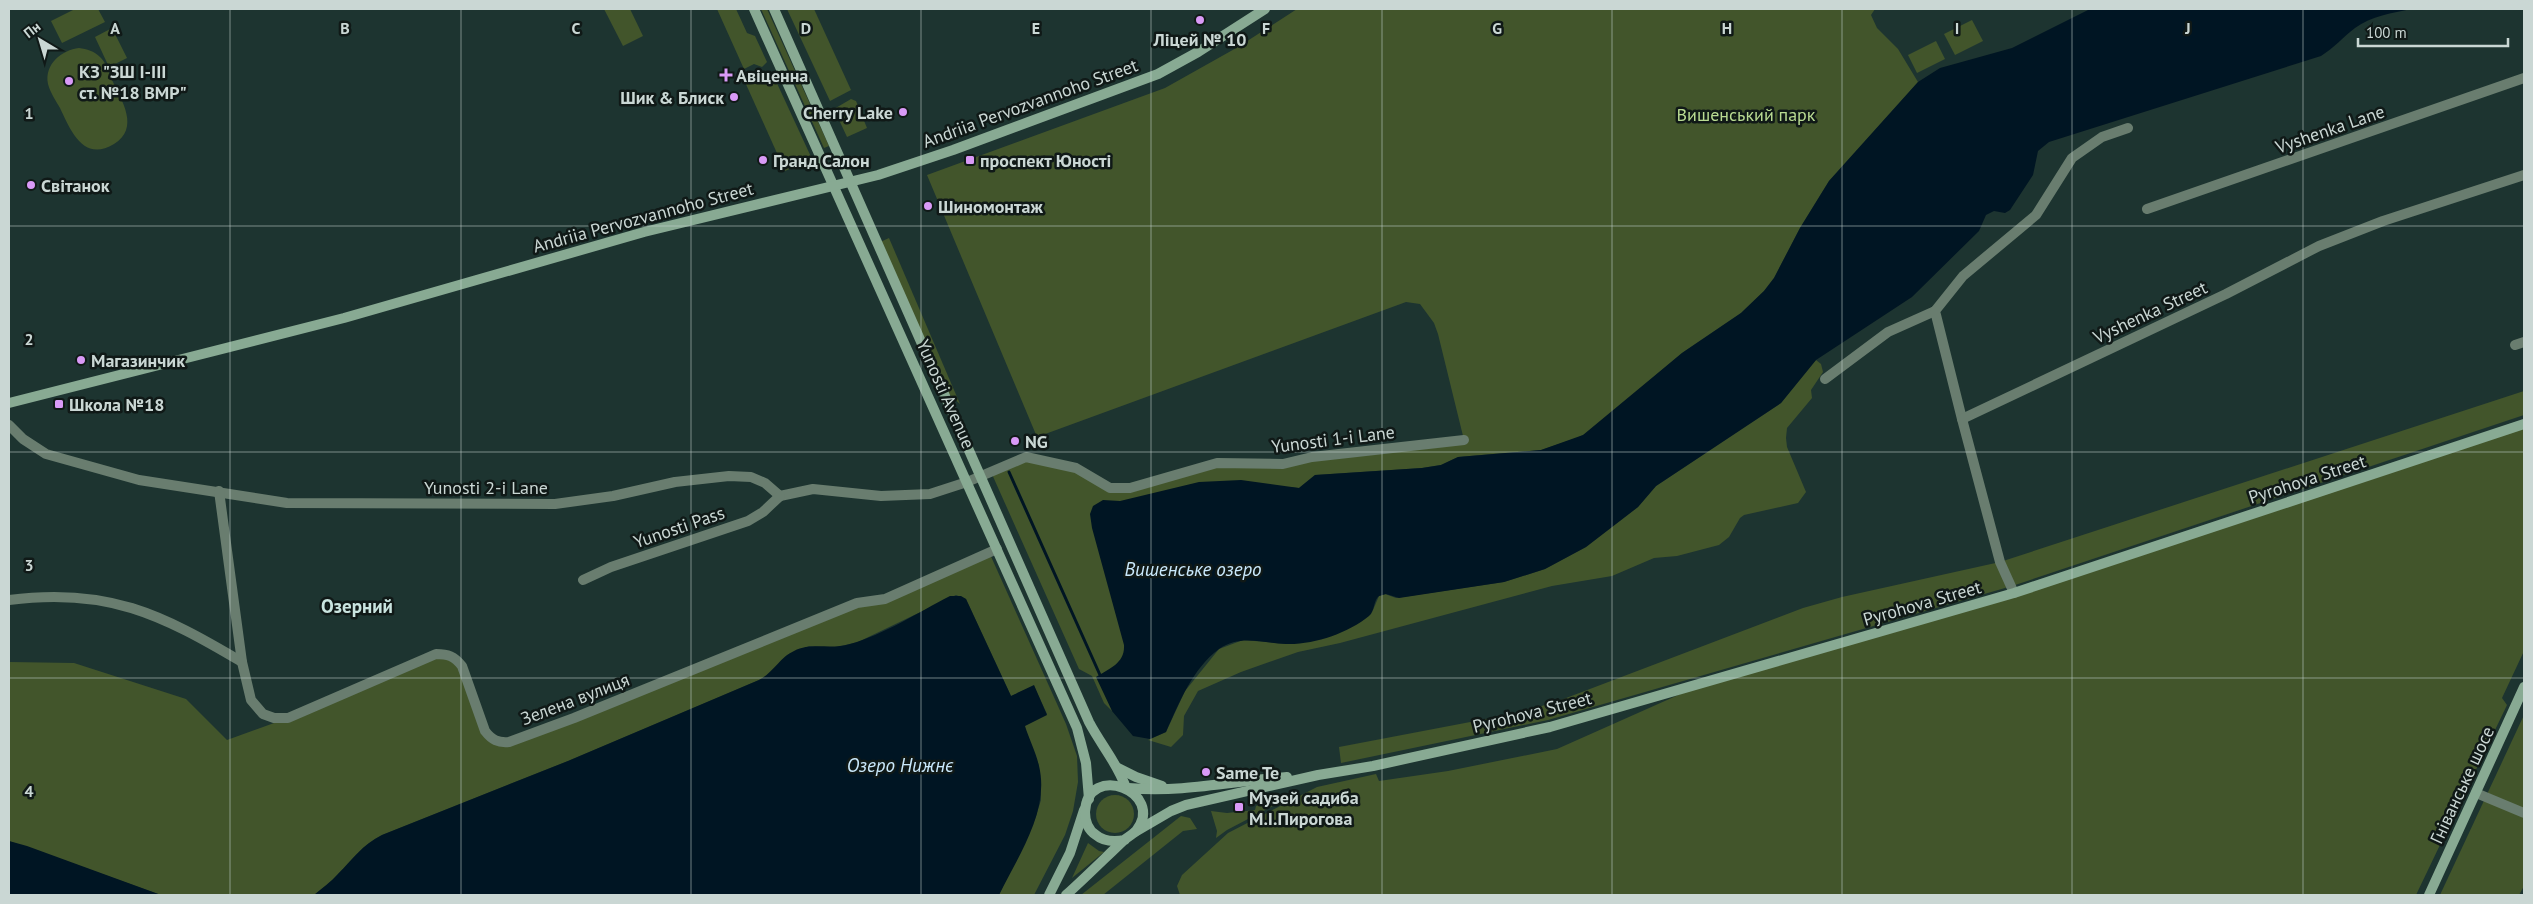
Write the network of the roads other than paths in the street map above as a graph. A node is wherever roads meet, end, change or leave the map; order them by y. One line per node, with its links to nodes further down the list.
1 (754, 9): 8 (main road, Yunosti Avenue)
2 (774, 9): 7 (main road, Yunosti Avenue)
3 (1265, 9): 7 (main road, Andriia Pervozvannoho Street)
4 (2524, 78): 9 (street, Vyshenka Lane)
5 (2128, 128): 10 (street)
6 (2524, 175): 13 (street, Vyshenka Street)
7 (851, 182): 8 (main road, Andriia Pervozvannoho Street); 17 (main road, Yunosti Avenue)
8 (834, 186): 12 (main road, Andriia Pervozvannoho Street); 18 (main road, Yunosti Avenue)
9 (2147, 209)
10 (1934, 311): 11 (street); 13 (street)
11 (1825, 379)
12 (9, 403)
13 (1962, 419): 23 (street)
14 (2524, 424): 23 (main road, Pyrohova Street)
15 (9, 425): 19 (street, Yunosti 2-i Lane)
16 (1464, 440): 17 (street, Yunosti 1-i Lane)
17 (980, 477): 18 (street, Yunosti 1-i Lane); 27 (main road, Yunosti Avenue)
18 (968, 482): 20 (street); 21 (main road, Yunosti Avenue)
19 (219, 491): 20 (street, Yunosti 2-i Lane); 25 (street, Зелена вулиця)
20 (780, 496): 22 (street, Yunosti Pass)
21 (997, 549): 25 (street, Зелена вулиця); 32 (main road, Yunosti Avenue)
22 (583, 580)
23 (2014, 593): 28 (main road, Pyrohova Street)
24 (9, 600): 25 (street)
25 (242, 662)
26 (2524, 688): 31 (main road, Гніванське шосе)
27 (1118, 768): 29 (main road, Yunosti Avenue); 30 (main road)
28 (1318, 775): 30 (main road, Pyrohova Street); 34 (main road, Pyrohova Street)
29 (1127, 788): 30 (main road, Pyrohova Street); 32 (main road); 34 (main road)
30 (1172, 790)
31 (2476, 793): 33 (street); 38 (main road, Гніванське шосе)
32 (1087, 803): 35 (main road); 36 (main road)
33 (2524, 813)
34 (1135, 832): 35 (main road)
35 (1125, 840): 37 (main road)
36 (1049, 895)
37 (1066, 895)
38 (2429, 895)

